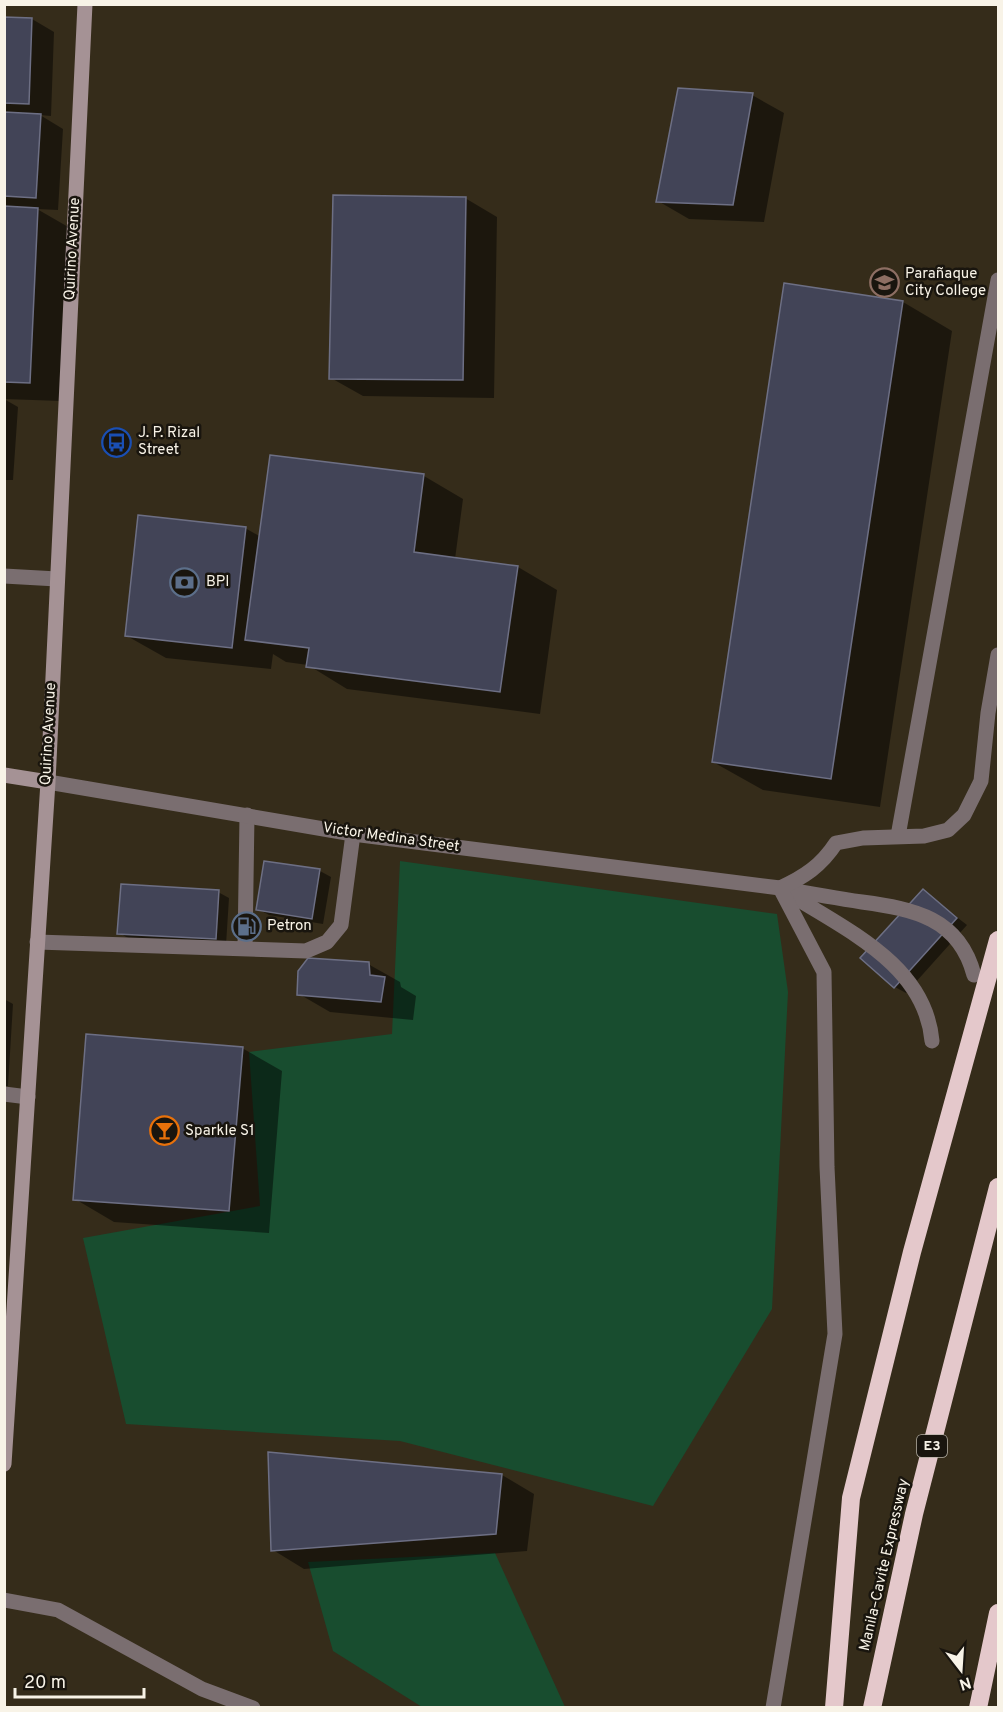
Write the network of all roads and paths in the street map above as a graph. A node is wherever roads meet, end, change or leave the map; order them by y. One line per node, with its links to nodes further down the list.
1 (85, 4): 4 (main road, Quirino Avenue)
2 (999, 280): 10 (street)
3 (4, 576): 4 (street)
4 (57, 579): 7 (main road, Quirino Avenue)
5 (999, 655): 10 (street)
6 (4, 775): 7 (main road, Victor Medina Street)
7 (48, 782): 8 (street, Victor Medina Street); 13 (main road, Quirino Avenue)
8 (247, 815): 9 (street, Victor Medina Street); 14 (street)
9 (353, 834): 11 (street, Victor Medina Street); 14 (street)
10 (898, 836): 11 (street)
11 (780, 888): 15 (street, Victor Medina Street); 16 (street); 25 (street)
12 (999, 940): 26 (highway)
13 (37, 942): 14 (street); 18 (main road, Quirino Avenue)
14 (244, 948)
15 (974, 975)
16 (932, 1041)
17 (4, 1094): 18 (street)
18 (28, 1097): 20 (main road, Quirino Avenue)
19 (999, 1187): 27 (highway, Manila–Cavite Expressway / E3)
20 (5, 1447): 21 (main road, Quirino Avenue)
21 (4, 1464)
22 (4, 1600): 24 (street)
23 (999, 1613): 28 (highway)
24 (253, 1707)
25 (773, 1707)
26 (834, 1707)
27 (872, 1707)
28 (978, 1707)

